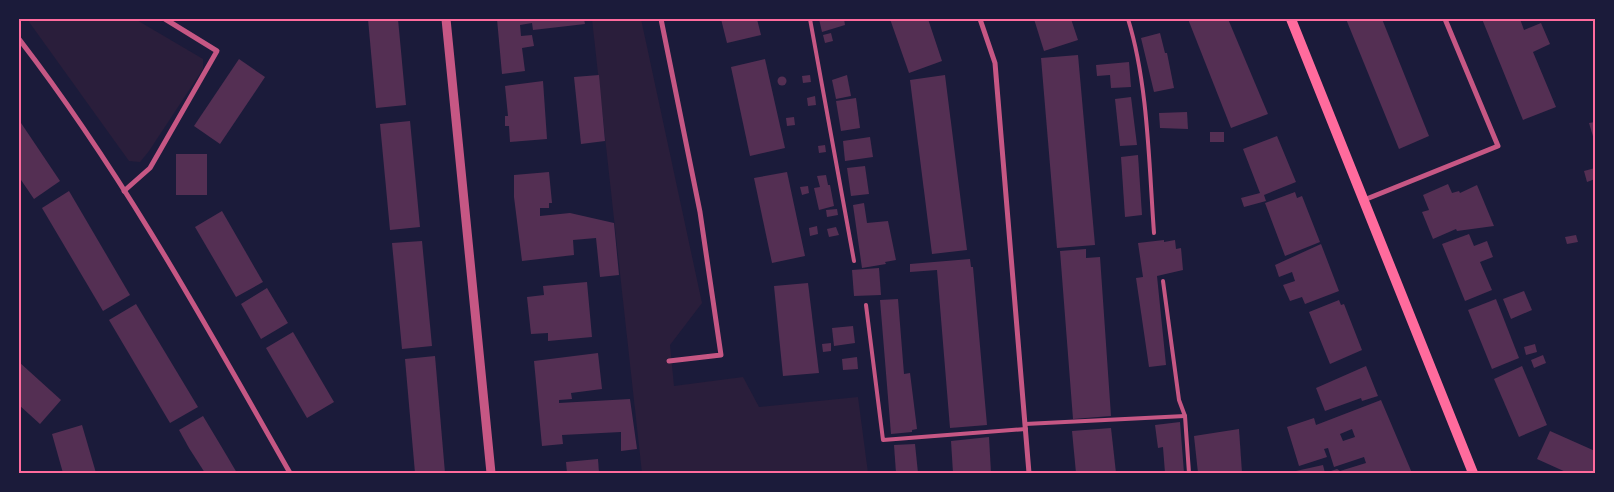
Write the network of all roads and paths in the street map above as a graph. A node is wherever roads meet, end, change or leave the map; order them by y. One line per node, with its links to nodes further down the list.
1 (165, 19): 10 (street)
2 (446, 19): 20 (street)
3 (661, 19): 16 (street)
4 (810, 19): 13 (lane)
5 (980, 19): 18 (street)
6 (1128, 19): 12 (lane)
7 (1291, 19): 11 (main road)
8 (1445, 19): 11 (street)
9 (19, 39): 10 (street)
10 (124, 191): 19 (street)
11 (1364, 200): 23 (main road)
12 (1154, 233)
13 (854, 261)
14 (1163, 281): 17 (lane)
15 (866, 305): 18 (lane)
16 (669, 361)
17 (1186, 416): 18 (lane); 22 (lane)
18 (1025, 427): 21 (street)
19 (290, 473)
20 (491, 473)
21 (1029, 473)
22 (1189, 473)
23 (1473, 473)

